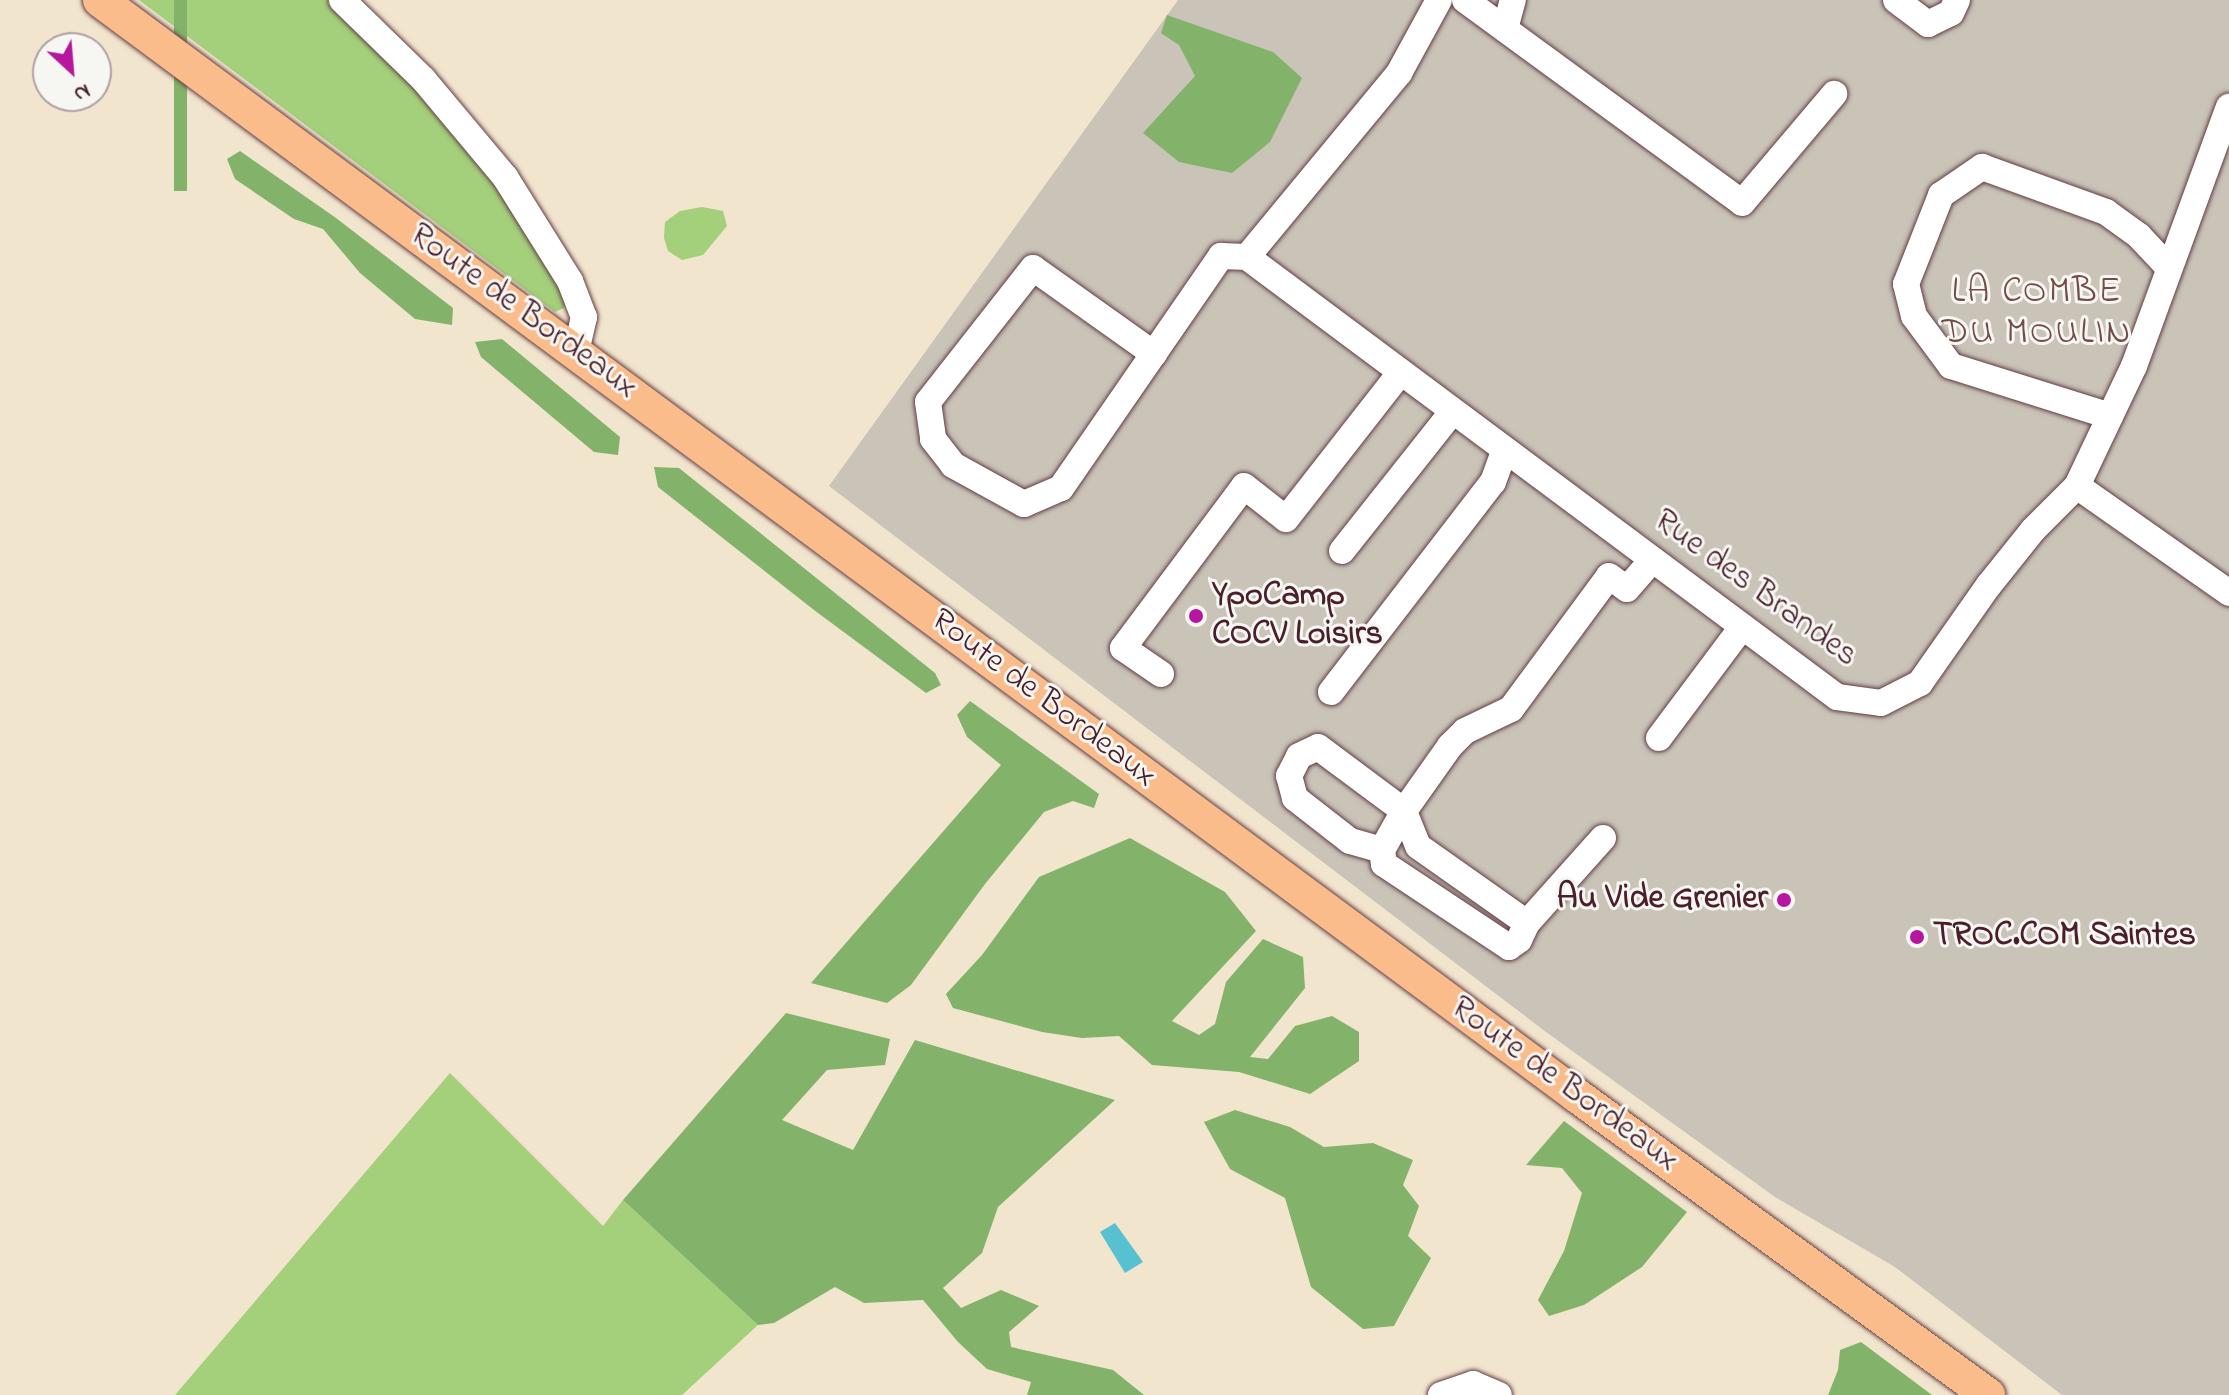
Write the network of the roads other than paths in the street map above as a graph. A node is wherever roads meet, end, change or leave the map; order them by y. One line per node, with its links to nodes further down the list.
1 (100, 0): 13 (main road, Route de Bordeaux)
2 (342, 0): 13 (street)
3 (1439, 0): 11 (street)
4 (1465, 0): 8 (street)
5 (1513, 0): 8 (street)
6 (1896, 0): 7 (street)
7 (1957, 0)
8 (1505, 29): 9 (street)
9 (1834, 94)
10 (2229, 107): 12 (street)
11 (1247, 257): 14 (street); 15 (street, Rue des Brandes)
12 (2169, 268): 17 (street); 17 (street)
13 (576, 351): 33 (main road, Route de Bordeaux)
14 (1154, 354): 14 (street)
15 (1400, 373): 16 (street, Rue des Brandes); 24 (street)
16 (1452, 412): 18 (street, Rue des Brandes); 20 (street)
17 (2110, 416): 19 (street, Rue des Brandes)
18 (1504, 451): 21 (street, Rue des Brandes); 25 (street)
19 (2077, 486): 22 (street); 23 (street, Rue des Brandes)
20 (1342, 551)
21 (1652, 560): 23 (street, Rue des Brandes); 27 (street)
22 (2229, 593)
23 (1742, 627): 26 (street)
24 (1161, 674)
25 (1331, 692)
26 (1659, 738)
27 (1404, 811): 29 (street); 29 (street); 30 (street)
28 (1603, 838): 30 (street)
29 (1382, 850): 30 (street)
30 (1527, 923)
31 (1441, 1395): 32 (street)
32 (1499, 1395)
33 (1988, 1395)

